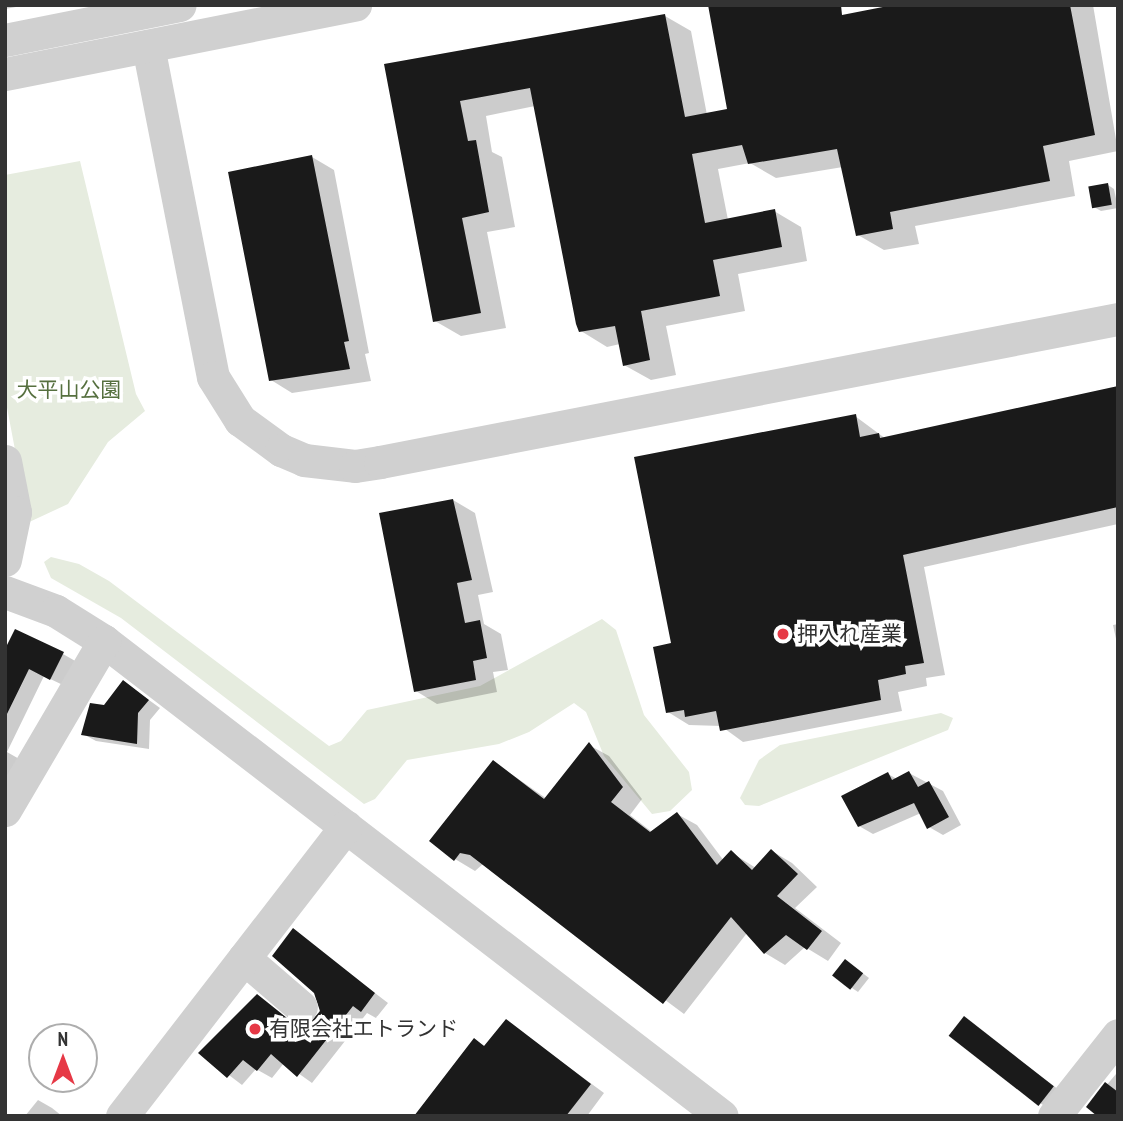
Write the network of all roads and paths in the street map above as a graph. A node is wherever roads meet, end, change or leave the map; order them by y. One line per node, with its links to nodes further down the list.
1 (180, 5): 3 (street)
2 (355, 5): 4 (street)
3 (5, 40)
4 (148, 46): 5 (street); 6 (street)
5 (5, 74)
6 (1118, 319)
7 (5, 460): 8 (street)
8 (5, 560)
9 (5, 592): 10 (street)
10 (104, 641): 11 (street); 12 (street)
11 (5, 810)
12 (346, 826): 13 (street); 17 (street)
13 (244, 958): 14 (street); 16 (street)
14 (301, 1007)
15 (1118, 1035): 18 (street)
16 (122, 1116)
17 (722, 1116)
18 (1055, 1116)

